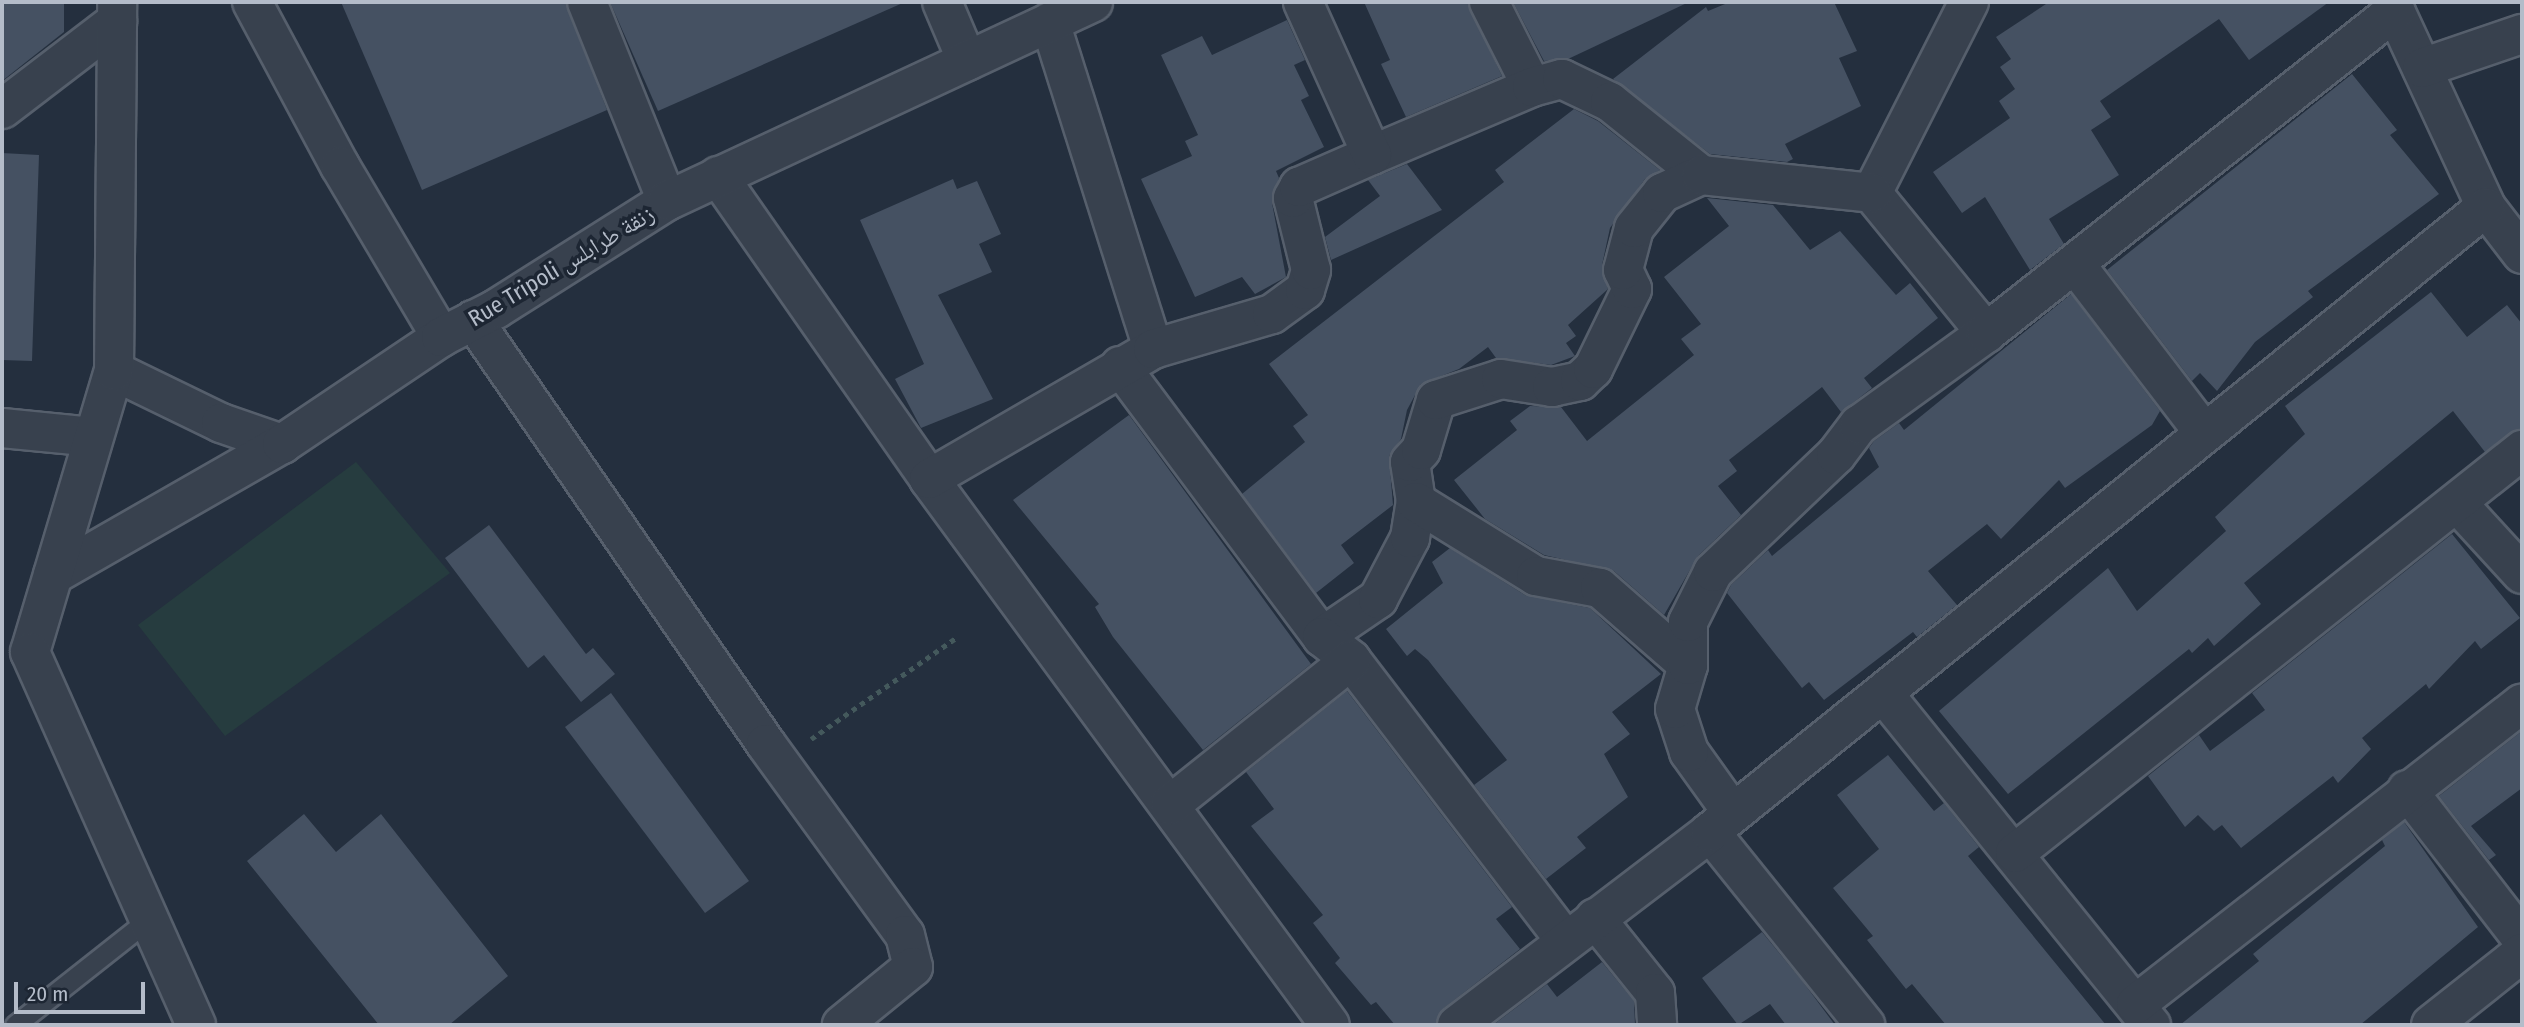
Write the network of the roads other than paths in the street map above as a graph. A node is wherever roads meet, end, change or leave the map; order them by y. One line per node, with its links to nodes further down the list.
1 (252, 2): 24 (street)
2 (587, 2): 20 (street)
3 (942, 2): 12 (street)
4 (1093, 2): 10 (street, Rue Tripoli زنقة طرابلس)
5 (1303, 2): 16 (street)
6 (1489, 2): 14 (street)
7 (1969, 2): 19 (street)
8 (2393, 6): 13 (street); 23 (street)
9 (117, 11): 15 (street); 27 (street)
10 (1050, 22): 12 (street, Rue Tripoli زنقة طرابلس); 26 (street)
11 (2522, 34): 13 (street)
12 (967, 61): 18 (street, Rue Tripoli زنقة طرابلس)
13 (2422, 68): 21 (street)
14 (1532, 87): 16 (street); 17 (street)
15 (2, 108)
16 (1372, 155): 26 (street)
17 (1701, 175): 19 (street); 34 (street)
18 (718, 176): 20 (street, Rue Tripoli زنقة طرابلس); 33 (street)
19 (1872, 194): 25 (street)
20 (667, 201): 24 (street, Rue Tripoli زنقة طرابلس)
21 (2486, 207): 22 (street); 29 (street)
22 (2522, 254)
23 (2075, 264): 25 (street); 29 (street)
24 (457, 329): 31 (street, Rue Tripoli زنقة طرابلس); 56 (street)
25 (1986, 333): 40 (street)
26 (1136, 357): 33 (street); 38 (street)
27 (114, 370): 30 (street); 31 (street)
28 (2, 428): 30 (street)
29 (2204, 433): 41 (street)
30 (93, 438): 37 (street)
31 (282, 443): 37 (street, Rue Tripoli زنقة طرابلس)
32 (2522, 450): 35 (street)
33 (929, 479): 44 (street)
34 (1416, 502): 38 (street); 40 (street)
35 (2457, 503): 36 (street); 46 (street)
36 (2522, 573)
37 (53, 575): 39 (street)
38 (1336, 648): 44 (street); 48 (street)
39 (16, 651): 47 (street)
40 (1688, 665): 45 (street)
41 (1883, 692): 45 (street); 46 (street)
42 (2522, 703): 43 (street)
43 (2407, 790): 49 (street); 51 (street)
44 (1170, 805): 57 (street)
45 (1721, 822): 48 (street); 60 (street)
46 (2015, 853): 51 (street)
47 (149, 919): 52 (lane); 55 (street)
48 (1580, 928): 58 (street); 59 (street)
49 (2522, 939)
50 (2522, 953): 53 (street)
51 (2143, 1015)
52 (40, 1016): 54 (lane)
53 (2447, 1021)
54 (15, 1025)
55 (196, 1025)
56 (842, 1025)
57 (1330, 1025)
58 (1457, 1025)
59 (1657, 1025)
60 (1865, 1025)

